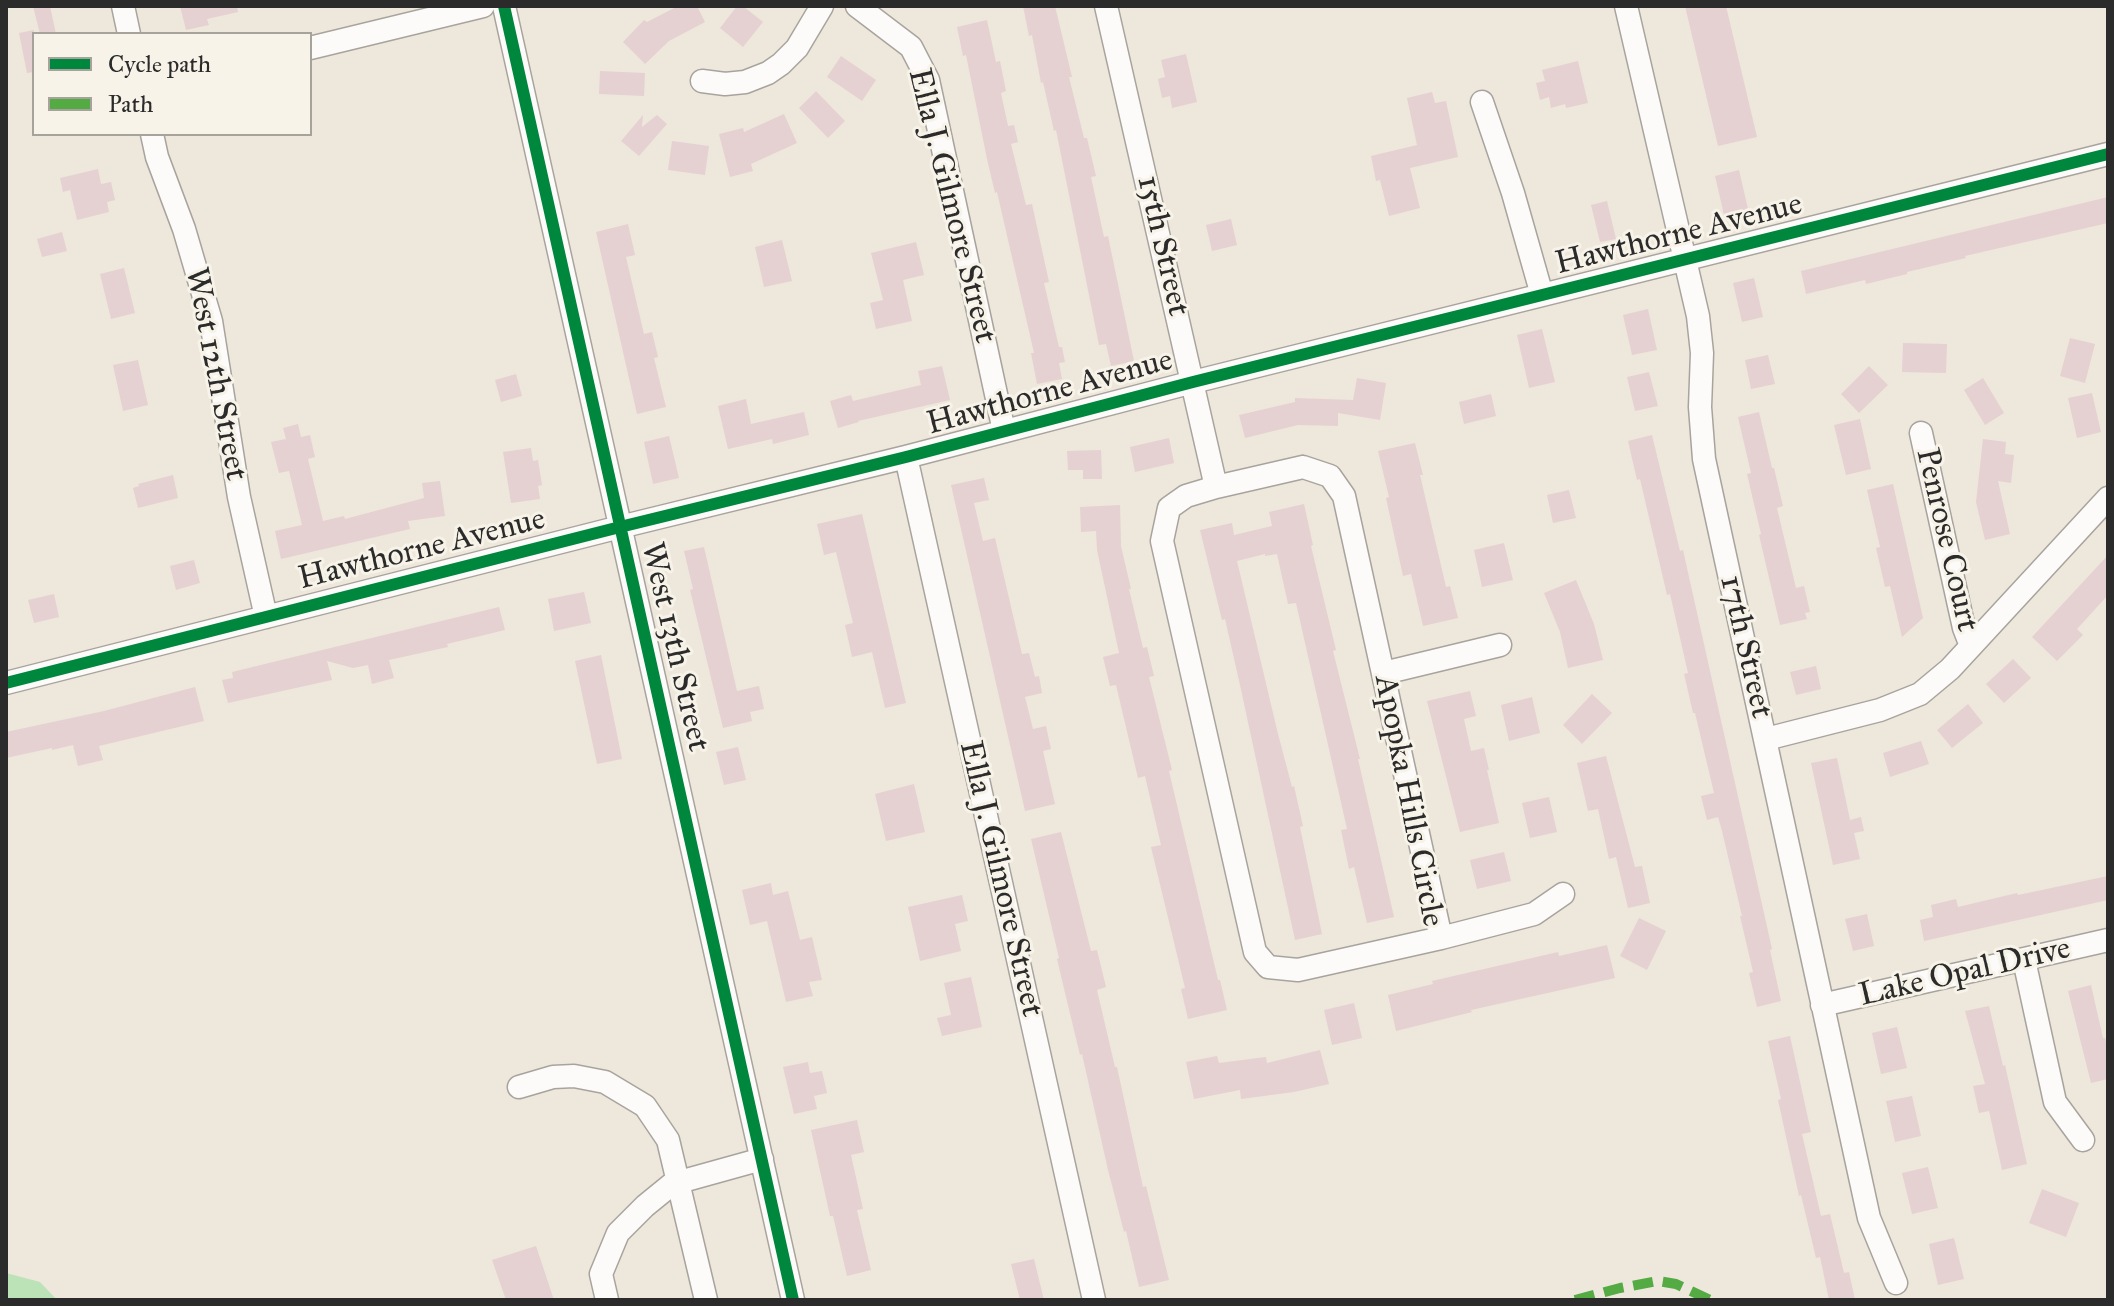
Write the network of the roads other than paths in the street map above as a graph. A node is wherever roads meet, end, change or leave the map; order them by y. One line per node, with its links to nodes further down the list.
1 (123, 6): 8 (street)
2 (483, 6): 9 (street)
3 (504, 6): 22 (street, West 13th Street)
4 (822, 6): 10 (street)
5 (857, 6): 17 (street, Ella J. Gilmore Street)
6 (1106, 6): 16 (street, 15th Street)
7 (1626, 6): 14 (street, 17th Street)
8 (129, 32)
9 (312, 48)
10 (702, 81)
11 (1482, 102): 15 (street)
12 (152, 136): 23 (street, West 12th Street)
13 (2108, 154): 14 (street, Hawthorne Avenue)
14 (1686, 260): 15 (street, Hawthorne Avenue); 28 (street, 17th Street)
15 (1542, 295): 16 (street, Hawthorne Avenue)
16 (1193, 382): 17 (street, Hawthorne Avenue); 20 (street, 15th Street)
17 (1004, 431): 19 (street, Hawthorne Avenue)
18 (1921, 433): 25 (street, Penrose Court)
19 (906, 457): 22 (street, Hawthorne Avenue); 42 (street, Ella J. Gilmore Street)
20 (1216, 487): 26 (street, Apopka Hills Circle); 30 (street, Apopka Hills Circle)
21 (2108, 498): 25 (street)
22 (620, 527): 23 (street, Hawthorne Avenue); 36 (street, West 13th Street)
23 (266, 617): 27 (street, Hawthorne Avenue)
24 (1500, 645): 26 (street)
25 (1971, 646): 28 (street)
26 (1384, 673): 30 (street, Apopka Hills Circle)
27 (6, 683)
28 (1766, 739): 33 (street, 17th Street)
29 (1563, 894): 30 (street)
30 (1441, 938)
31 (2108, 940): 32 (street, Lake Opal Drive)
32 (2024, 960): 33 (street, Lake Opal Drive); 35 (street)
33 (1822, 1005): 38 (street, 17th Street)
34 (519, 1087): 37 (street)
35 (2083, 1140)
36 (762, 1159): 37 (street); 41 (street, West 13th Street)
37 (679, 1182): 39 (street); 40 (street)
38 (1896, 1283)
39 (607, 1300)
40 (706, 1300)
41 (793, 1300)
42 (1094, 1300)

